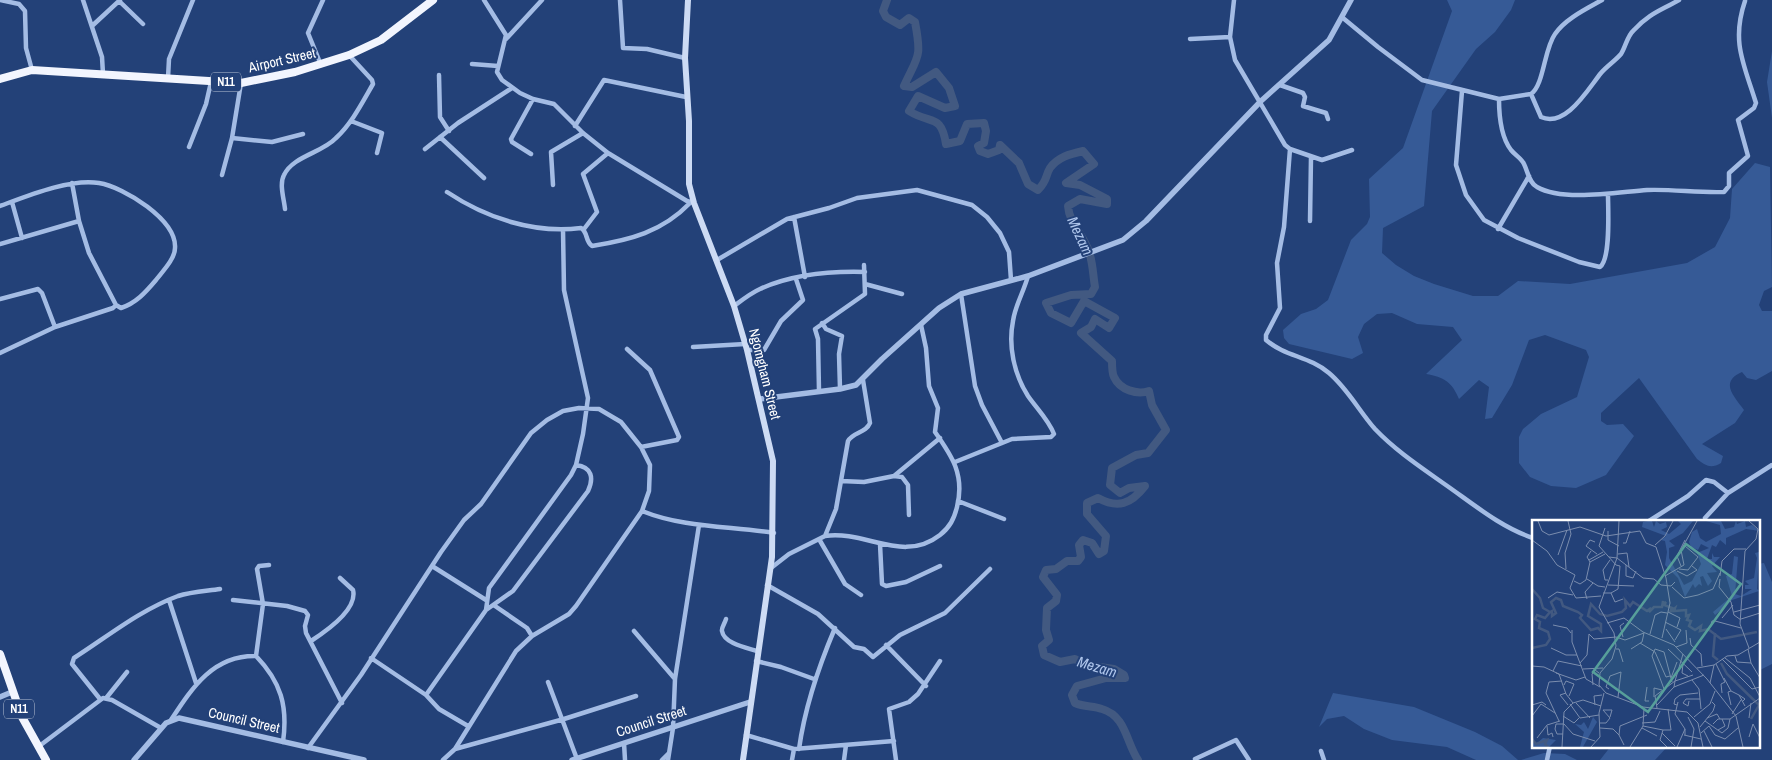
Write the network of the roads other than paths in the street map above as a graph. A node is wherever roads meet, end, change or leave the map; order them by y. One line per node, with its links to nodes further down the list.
1 (0, 0): 27 (street)
2 (83, 0): 18 (street)
3 (120, 0): 17 (street); 18 (street)
4 (193, 0): 30 (street)
5 (433, 0): 22 (highway, Airport Street / N11)
6 (484, 0): 20 (street)
7 (542, 0): 20 (street)
8 (620, 0): 23 (street)
9 (688, 0): 23 (main road, Ngomgham Street)
10 (1234, 0): 19 (street)
11 (1351, 0): 16 (street)
12 (1602, 0): 37 (street)
13 (1678, 0): 37 (street)
14 (1744, 0): 64 (street)
15 (322, 1): 25 (street)
16 (1343, 18): 34 (street); 36 (street)
17 (143, 24)
18 (92, 26): 28 (street)
19 (1230, 37): 21 (street); 41 (street)
20 (506, 39): 26 (street)
21 (1190, 39)
22 (349, 55): 25 (highway, Airport Street / N11); 43 (street)
23 (685, 58): 38 (main road, Ngomgham Street)
24 (472, 64): 26 (street)
25 (321, 65): 33 (highway, Airport Street / N11)
26 (498, 66): 35 (street)
27 (32, 70): 28 (highway, Airport Street / N11); 31 (highway, Airport Street / N11)
28 (103, 74): 30 (highway, Airport Street / N11)
29 (439, 75): 45 (street)
30 (168, 78): 32 (highway, Airport Street / N11)
31 (0, 80)
32 (211, 82): 33 (highway, Airport Street / N11); 50 (street)
33 (241, 83): 48 (street)
34 (1280, 84): 41 (street); 42 (street)
35 (512, 88): 39 (street); 45 (street)
36 (1462, 91): 40 (street); 73 (street)
37 (1531, 94): 40 (street)
38 (686, 97): 44 (street); 66 (main road, Ngomgham Street)
39 (533, 99): 44 (street); 56 (street)
40 (1498, 99): 59 (street)
41 (1260, 102): 52 (street); 80 (street)
42 (1328, 118)
43 (351, 121): 54 (street); 68 (street)
44 (575, 126): 46 (street)
45 (449, 130): 49 (street)
46 (583, 133): 55 (street); 62 (street)
47 (302, 134): 48 (street)
48 (232, 138): 58 (street)
49 (440, 138): 51 (street); 60 (street)
50 (189, 147)
51 (425, 149)
52 (1290, 149): 57 (street); 120 (street)
53 (1352, 150): 57 (street)
54 (377, 153)
55 (608, 153): 66 (street); 72 (street)
56 (531, 154)
57 (1311, 157): 71 (street)
58 (222, 175)
59 (1529, 176): 64 (street); 73 (street)
60 (484, 178)
61 (72, 183): 65 (street); 70 (street); 88 (street)
62 (553, 185)
63 (448, 192): 74 (street)
64 (1608, 194): 73 (street)
65 (12, 202): 67 (street); 75 (street)
66 (692, 203): 72 (street); 77 (main road, Ngomgham Street)
67 (0, 206)
68 (285, 209)
69 (794, 217): 77 (street); 81 (street); 83 (street)
70 (79, 221): 75 (street); 88 (street)
71 (1310, 221)
72 (584, 229): 74 (street)
73 (1498, 229)
74 (563, 230): 101 (street)
75 (22, 238): 76 (street)
76 (0, 244)
77 (717, 260): 89 (main road, Ngomgham Street)
78 (864, 264): 79 (street)
79 (865, 272): 81 (street); 84 (street)
80 (1028, 276): 83 (street); 103 (street)
81 (805, 277): 82 (street)
82 (796, 279): 89 (street); 94 (street)
83 (1012, 280): 86 (street)
84 (865, 284): 85 (street); 90 (street)
85 (902, 294)
86 (961, 294): 91 (street); 103 (street)
87 (0, 299): 92 (street)
88 (116, 305): 92 (street)
89 (734, 306): 94 (main road, Ngomgham Street)
90 (822, 323): 98 (street); 99 (street)
91 (921, 325): 97 (street); 102 (street)
92 (55, 326): 96 (street)
93 (693, 347): 94 (street)
94 (746, 347): 100 (main road, Ngomgham Street)
95 (627, 349): 104 (street)
96 (0, 353)
97 (863, 380): 98 (street); 109 (street)
98 (840, 389): 99 (street)
99 (819, 391): 100 (street)
100 (760, 399): 118 (main road, Ngomgham Street)
101 (587, 409): 104 (street); 106 (street); 126 (street)
102 (940, 438): 105 (street); 108 (street)
103 (1002, 443): 105 (street)
104 (641, 448): 112 (street)
105 (955, 462): 111 (street)
106 (576, 465): 136 (street); 138 (street)
107 (1772, 465): 110 (street)
108 (894, 476): 109 (street); 113 (street)
109 (841, 482): 119 (street)
110 (1728, 493): 114 (street); 116 (street)
111 (958, 502): 115 (street); 122 (street)
112 (642, 511): 117 (street); 143 (street)
113 (909, 515)
114 (1706, 518)
115 (1004, 519)
116 (1651, 520)
117 (699, 525): 118 (street); 154 (street)
118 (774, 534): 123 (main road, Ngomgham Street)
119 (825, 536): 121 (street); 122 (street)
120 (1532, 538)
121 (820, 539): 124 (street); 133 (street)
122 (880, 544): 127 (street)
123 (772, 557): 124 (street); 128 (main road, Ngomgham Street)
124 (781, 560): 128 (street)
125 (269, 564): 137 (street)
126 (432, 566): 136 (street); 149 (street)
127 (940, 566)
128 (771, 568): 131 (main road, Ngomgham Street)
129 (990, 569): 145 (street)
130 (340, 578): 144 (street)
131 (767, 585): 141 (street); 146 (main road, Ngomgham Street)
132 (220, 589): 134 (street)
133 (861, 595)
134 (169, 600): 157 (street); 164 (street)
135 (233, 600): 137 (street)
136 (486, 600): 139 (street)
137 (263, 604): 144 (street); 148 (street)
138 (495, 606): 139 (street); 143 (street)
139 (486, 610): 160 (street)
140 (726, 619): 146 (street)
141 (835, 628): 145 (street); 155 (street)
142 (634, 631): 154 (street)
143 (532, 636): 171 (street)
144 (311, 642): 166 (street)
145 (886, 645): 158 (street)
146 (757, 650): 150 (main road, Ngomgham Street)
147 (0, 654): 153 (highway, N11)
148 (256, 656): 157 (street); 175 (street)
149 (371, 658): 160 (street); 166 (street)
150 (756, 661): 155 (street); 165 (main road, Ngomgham Street)
151 (940, 661): 158 (street)
152 (127, 672): 163 (street)
153 (3, 676): 159 (highway, N11)
154 (675, 679): 173 (street)
155 (814, 679): 182 (street)
156 (548, 682): 169 (street)
157 (196, 683): 170 (street)
158 (926, 686): 176 (street)
159 (12, 692): 162 (street); 179 (highway, N11)
160 (426, 696): 171 (street)
161 (636, 696): 169 (street)
162 (0, 697)
163 (107, 697): 164 (street); 172 (street)
164 (100, 699): 179 (street)
165 (750, 702): 167 (street, Council Street); 168 (main road, Ngomgham Street)
166 (342, 703): 180 (street)
167 (737, 706): 168 (street); 173 (street, Council Street)
168 (749, 713): 174 (main road, Ngomgham Street)
169 (564, 719): 181 (street); 185 (street)
170 (170, 720): 172 (street); 175 (street, Council Street)
171 (468, 726): 181 (street)
172 (161, 728): 188 (street)
173 (673, 728): 177 (street, Council Street); 183 (street)
174 (746, 735): 182 (street); 194 (main road, Ngomgham Street)
175 (283, 742): 180 (street, Council Street)
176 (894, 742): 178 (street); 197 (street)
177 (624, 743): 185 (street, Council Street); 191 (street)
178 (846, 745): 182 (street); 196 (street)
179 (38, 747): 187 (highway, N11)
180 (308, 748): 189 (street, Council Street)
181 (455, 749): 190 (street)
182 (796, 749): 195 (street)
183 (669, 752): 192 (street); 193 (street)
184 (1321, 752): 199 (street)
185 (574, 759)
186 (1195, 759): 198 (street)
187 (46, 760)
188 (134, 760)
189 (364, 760)
190 (444, 760)
191 (625, 760)
192 (662, 760)
193 (668, 760)
194 (743, 760)
195 (792, 760)
196 (844, 760)
197 (896, 760)
198 (1248, 760)
199 (1324, 760)

